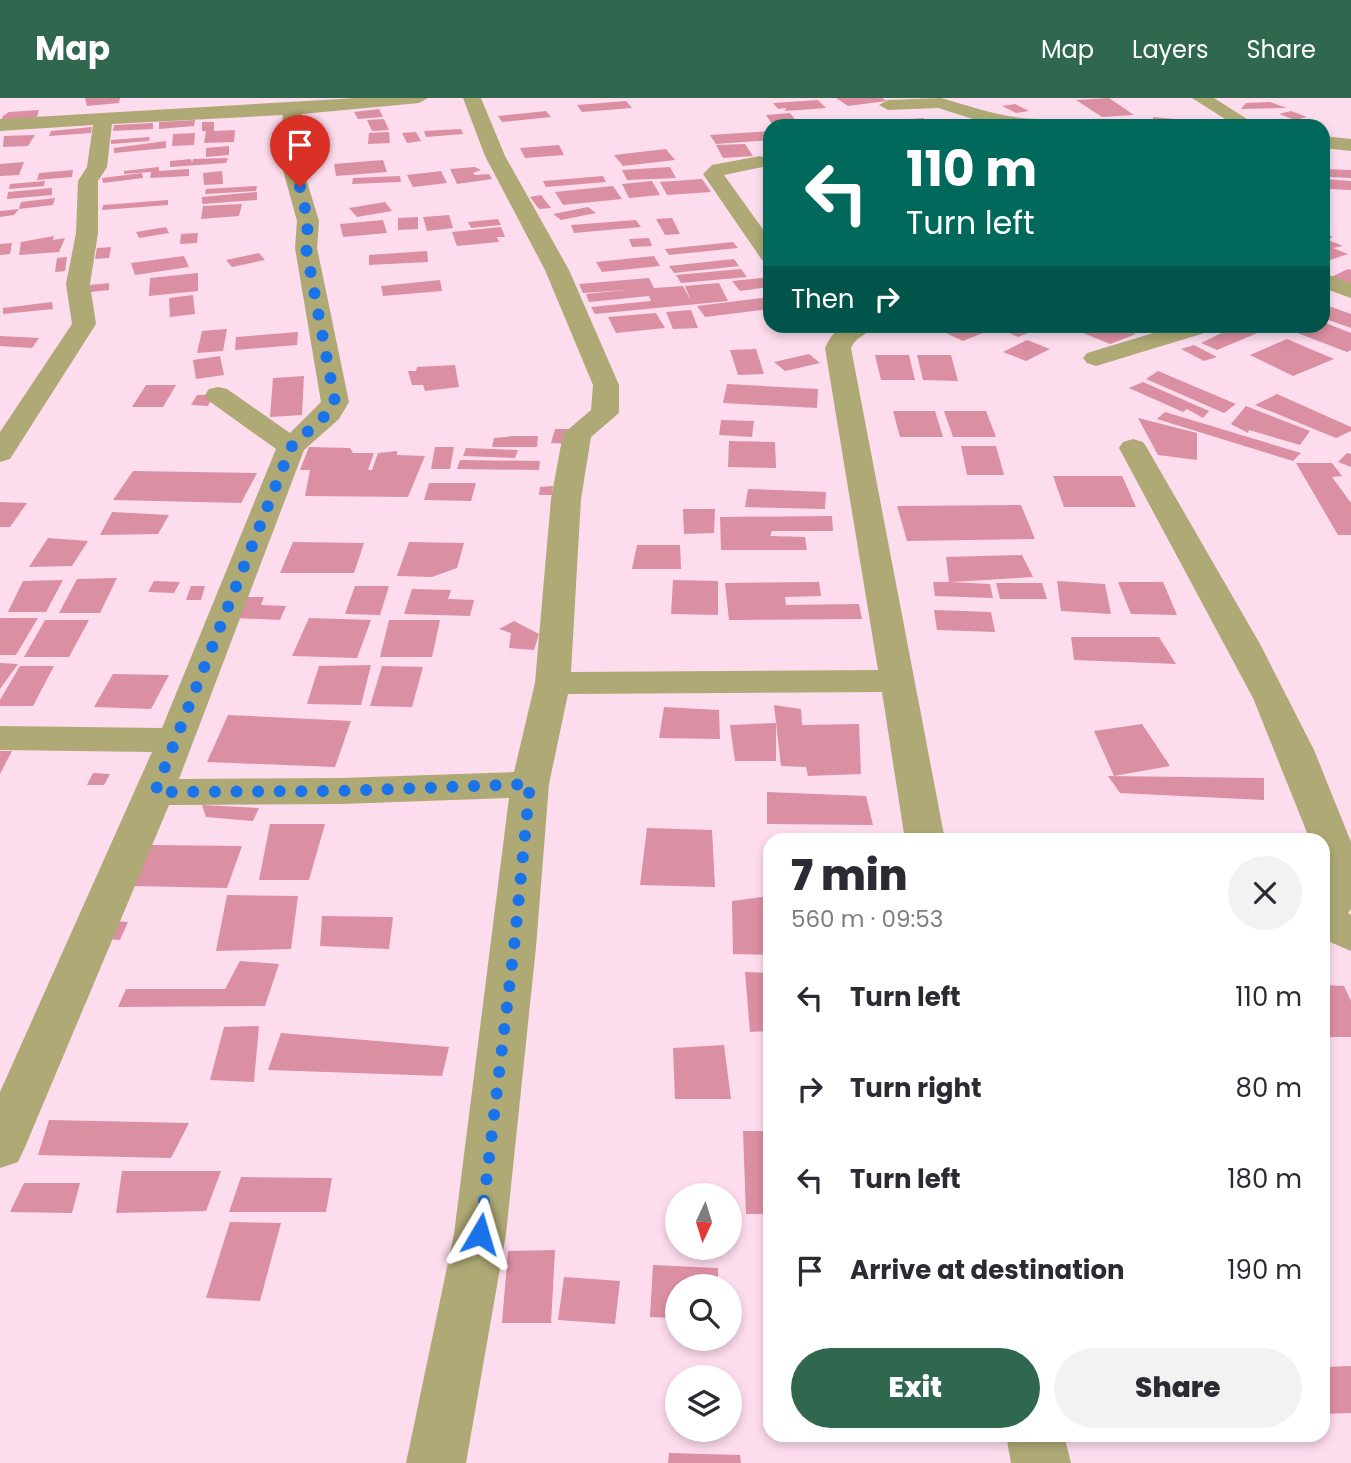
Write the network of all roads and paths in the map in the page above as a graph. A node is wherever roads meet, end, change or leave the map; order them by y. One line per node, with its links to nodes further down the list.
1 (148, 98): 7 (street)
2 (419, 98): 6 (street)
3 (472, 98): 26 (street)
4 (1201, 98): 9 (street)
5 (888, 105): 8 (street)
6 (293, 109): 7 (street); 22 (street)
7 (146, 118): 10 (street)
8 (988, 119)
9 (1237, 119)
10 (103, 121): 11 (street); 24 (street)
11 (0, 125)
12 (1330, 143): 13 (street)
13 (1351, 145)
14 (760, 162): 15 (street)
15 (763, 245)
16 (1330, 283): 17 (street)
17 (1351, 291)
18 (844, 333): 25 (street)
19 (1179, 333): 20 (street)
20 (1096, 358)
21 (218, 395): 22 (street)
22 (291, 447): 28 (street)
23 (1133, 448): 32 (street)
24 (0, 453)
25 (897, 681): 26 (street); 31 (street)
26 (553, 683): 29 (street)
27 (0, 738): 28 (street)
28 (176, 740): 30 (street)
29 (530, 784): 30 (street); 38 (street)
30 (155, 792): 36 (street)
31 (924, 833)
32 (1318, 833)
33 (1330, 875): 34 (street)
34 (1336, 897): 35 (street)
35 (1351, 935)
36 (0, 1147)
37 (1036, 1442): 39 (street)
38 (436, 1463)
39 (1041, 1463)

